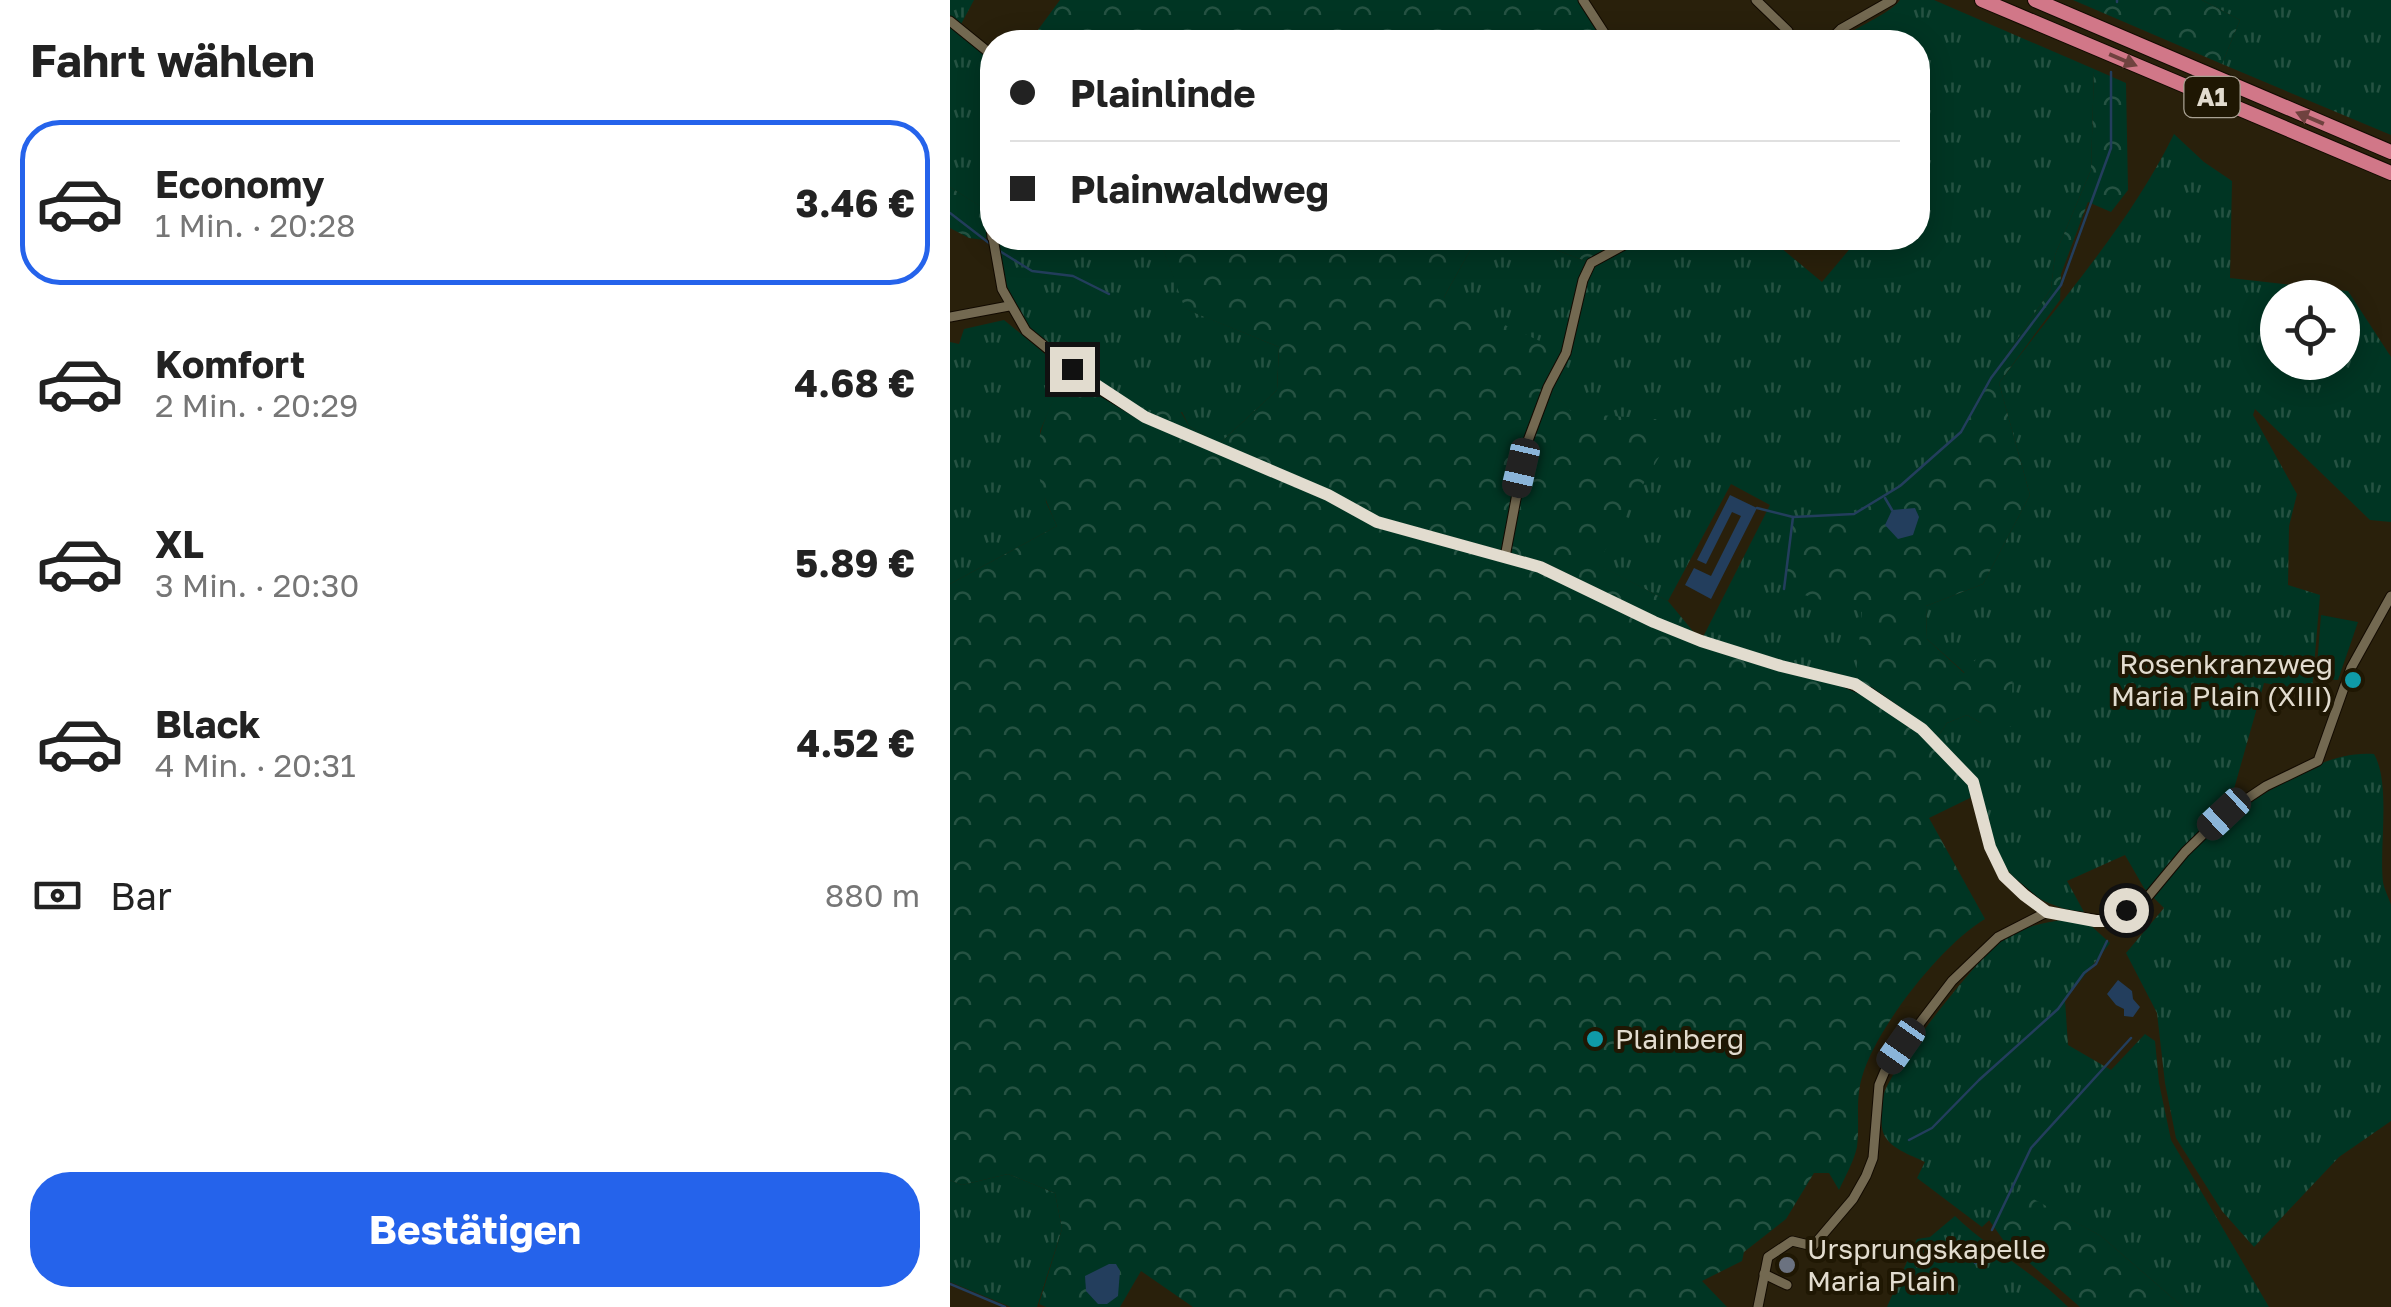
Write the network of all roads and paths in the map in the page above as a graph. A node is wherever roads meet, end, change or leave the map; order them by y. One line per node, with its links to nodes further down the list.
1 (1584, 0): 7 (street)
2 (1756, 0): 8 (street)
3 (1892, 0): 9 (street)
4 (1982, 0): 12 (highway, A1, one-way to 12)
5 (2035, 0): 11 (highway, A1, one-way to 5)
6 (950, 21): 10 (street)
7 (1603, 30)
8 (1788, 30)
9 (1841, 30)
10 (980, 45)
11 (2391, 152)
12 (2391, 173)
13 (993, 250): 15 (street)
14 (1617, 250): 17 (street)
15 (1009, 306): 16 (street); 17 (street)
16 (950, 318)
17 (1505, 557): 19 (street)
18 (2391, 596): 19 (street)
19 (2047, 912): 20 (street)
20 (1764, 1274): 21 (street); 22 (street)
21 (1787, 1285)
22 (1758, 1307)

